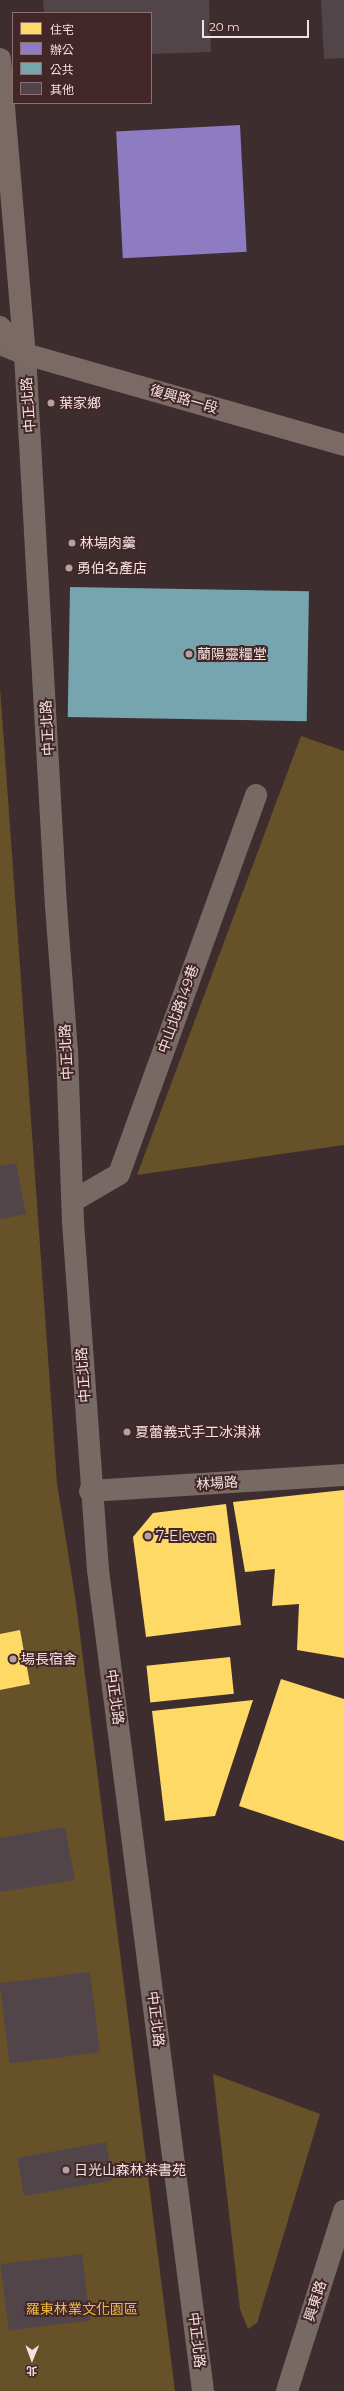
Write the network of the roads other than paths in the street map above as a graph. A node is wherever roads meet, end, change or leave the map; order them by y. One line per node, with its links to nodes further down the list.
1 (0, 59): 4 (main road, 中正北路)
2 (0, 327): 4 (main road)
3 (0, 344): 4 (street)
4 (24, 354): 5 (main road, 復興路一段); 7 (street, 中正北路)
5 (344, 445)
6 (256, 795): 7 (street, 中山北路149巷)
7 (73, 1201): 9 (street, 中正北路)
8 (344, 1474): 9 (street, 林場路)
9 (90, 1491): 11 (street, 中正北路)
10 (342, 2224): 12 (street, 興東路)
11 (203, 2391)
12 (287, 2391)

